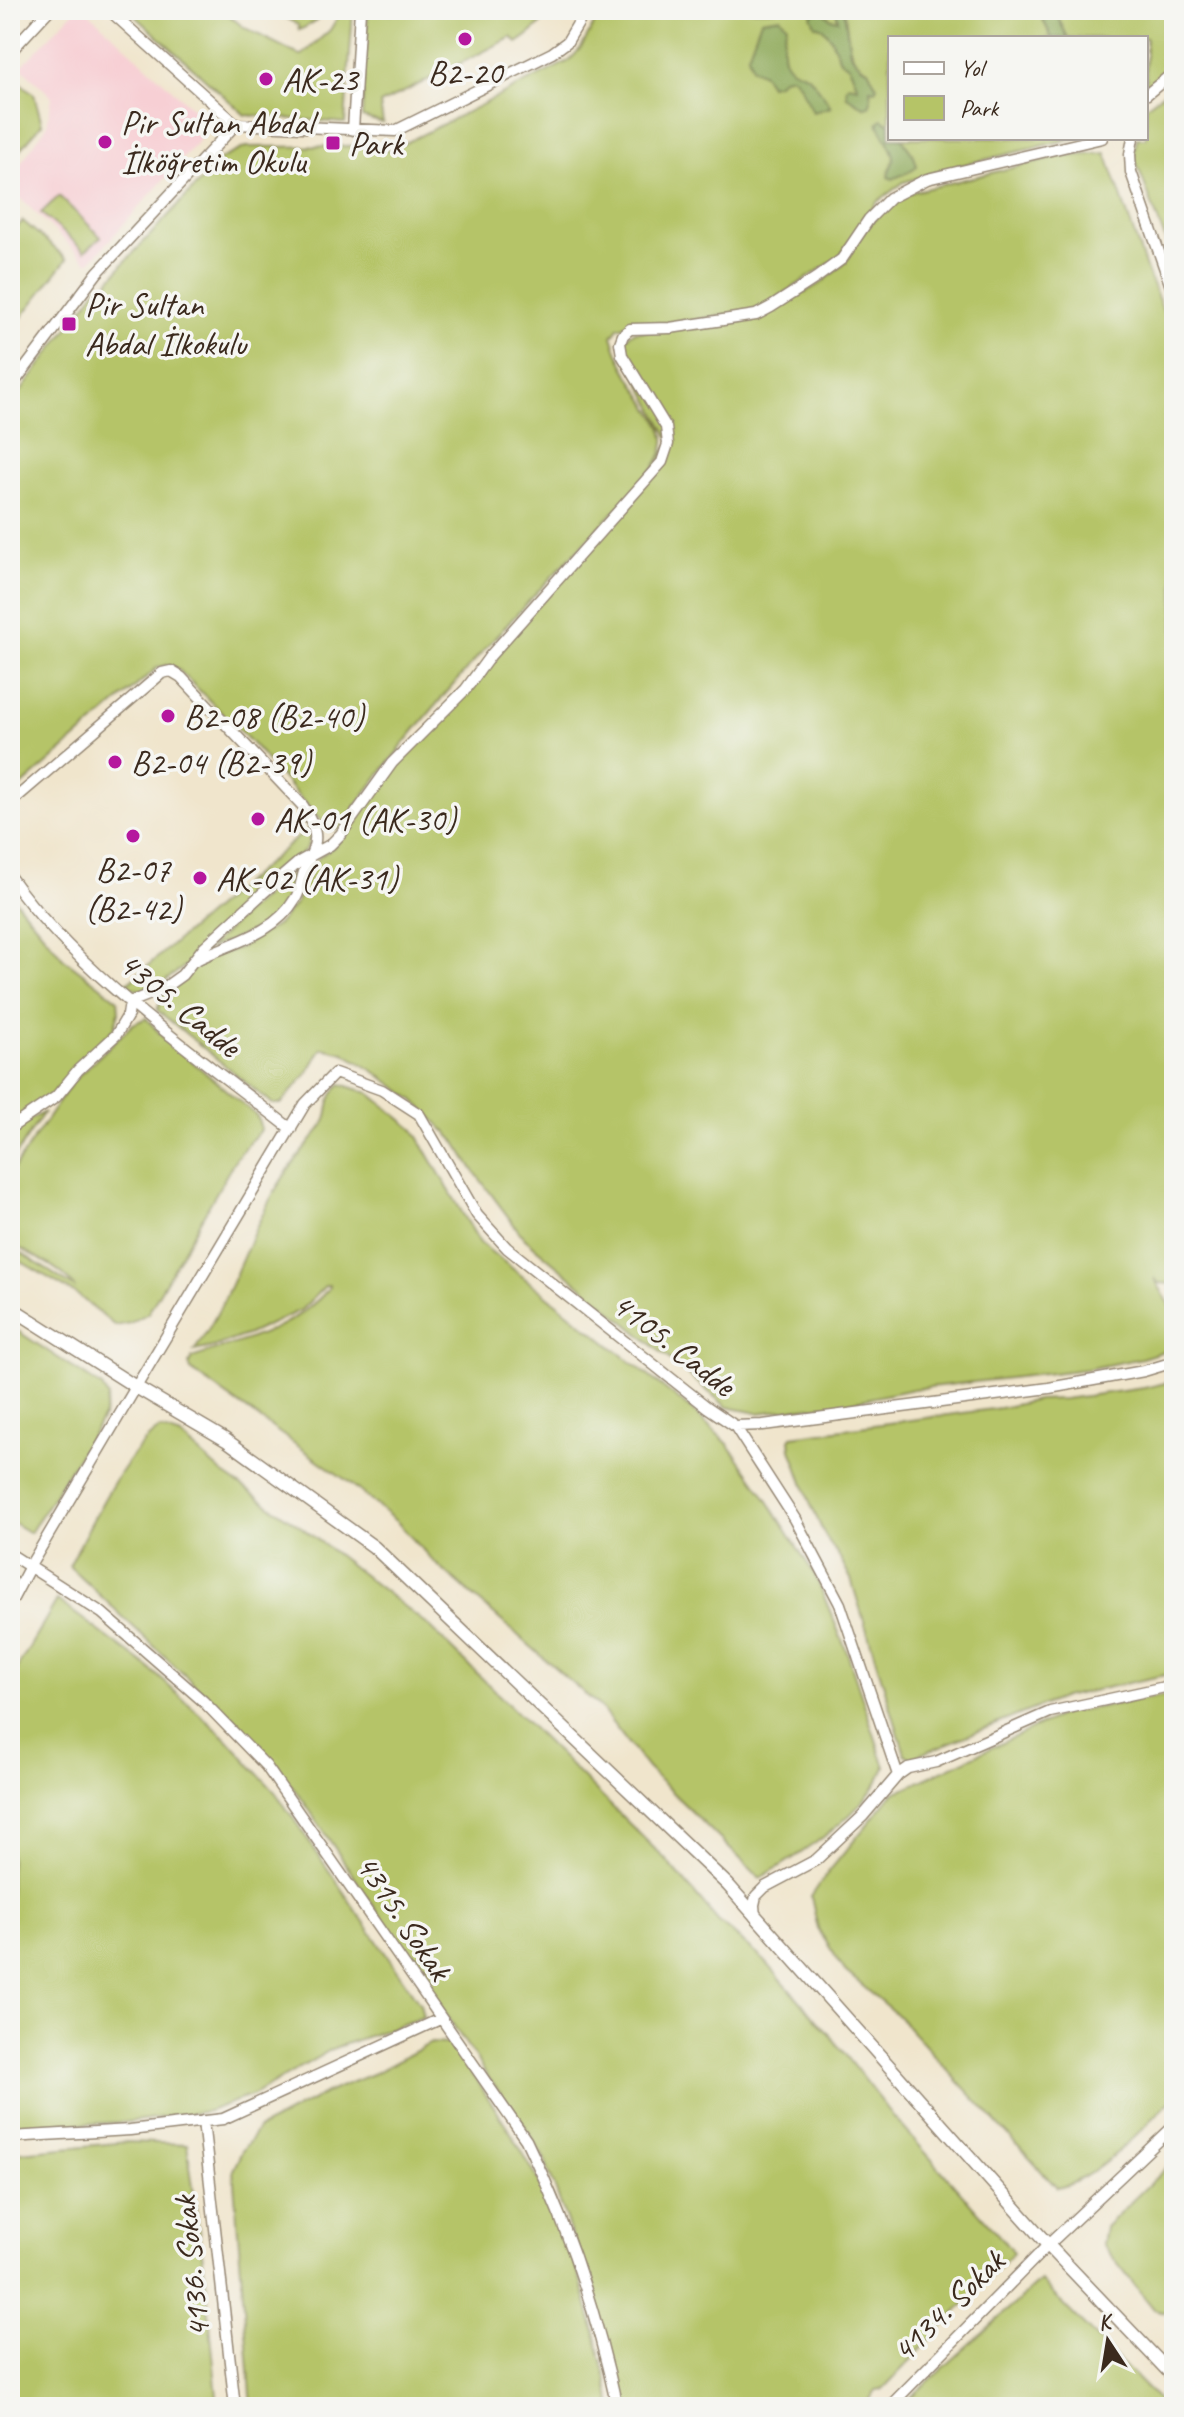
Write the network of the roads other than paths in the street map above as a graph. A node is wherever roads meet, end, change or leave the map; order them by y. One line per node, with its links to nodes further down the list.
1 (49, 10): 5 (street)
2 (109, 10): 8 (street)
3 (360, 10): 9 (street)
4 (586, 10): 9 (street)
5 (10, 52)
6 (1174, 72): 7 (street)
7 (1148, 93)
8 (236, 124): 9 (street); 13 (street)
9 (353, 130)
10 (1093, 140): 15 (street)
11 (1133, 140): 12 (street)
12 (1174, 295)
13 (10, 388)
14 (10, 803): 15 (street)
15 (311, 855): 17 (street); 17 (street)
16 (10, 877): 18 (street, 4305. Cadde)
17 (193, 961): 18 (street)
18 (130, 1002): 19 (street); 20 (street, 4305. Cadde)
19 (10, 1128)
20 (291, 1129): 23 (street); 24 (street, 4105. Cadde)
21 (10, 1307): 23 (street)
22 (1174, 1362): 24 (street, 4105. Cadde)
23 (136, 1387): 26 (street); 30 (street)
24 (735, 1426): 29 (street)
25 (10, 1554): 26 (street, 4315. Sokak)
26 (30, 1566): 27 (street); 31 (street, 4315. Sokak)
27 (10, 1604)
28 (1174, 1685): 29 (street)
29 (898, 1775): 30 (street)
30 (755, 1917): 35 (street)
31 (440, 2019): 32 (street); 38 (street, 4315. Sokak)
32 (203, 2121): 34 (street); 37 (street, 4136. Sokak)
33 (1174, 2126): 35 (street, 4134. Sokak)
34 (10, 2137)
35 (1048, 2245): 36 (street); 39 (street, 4134. Sokak)
36 (1174, 2377)
37 (235, 2407)
38 (617, 2407)
39 (889, 2407)

